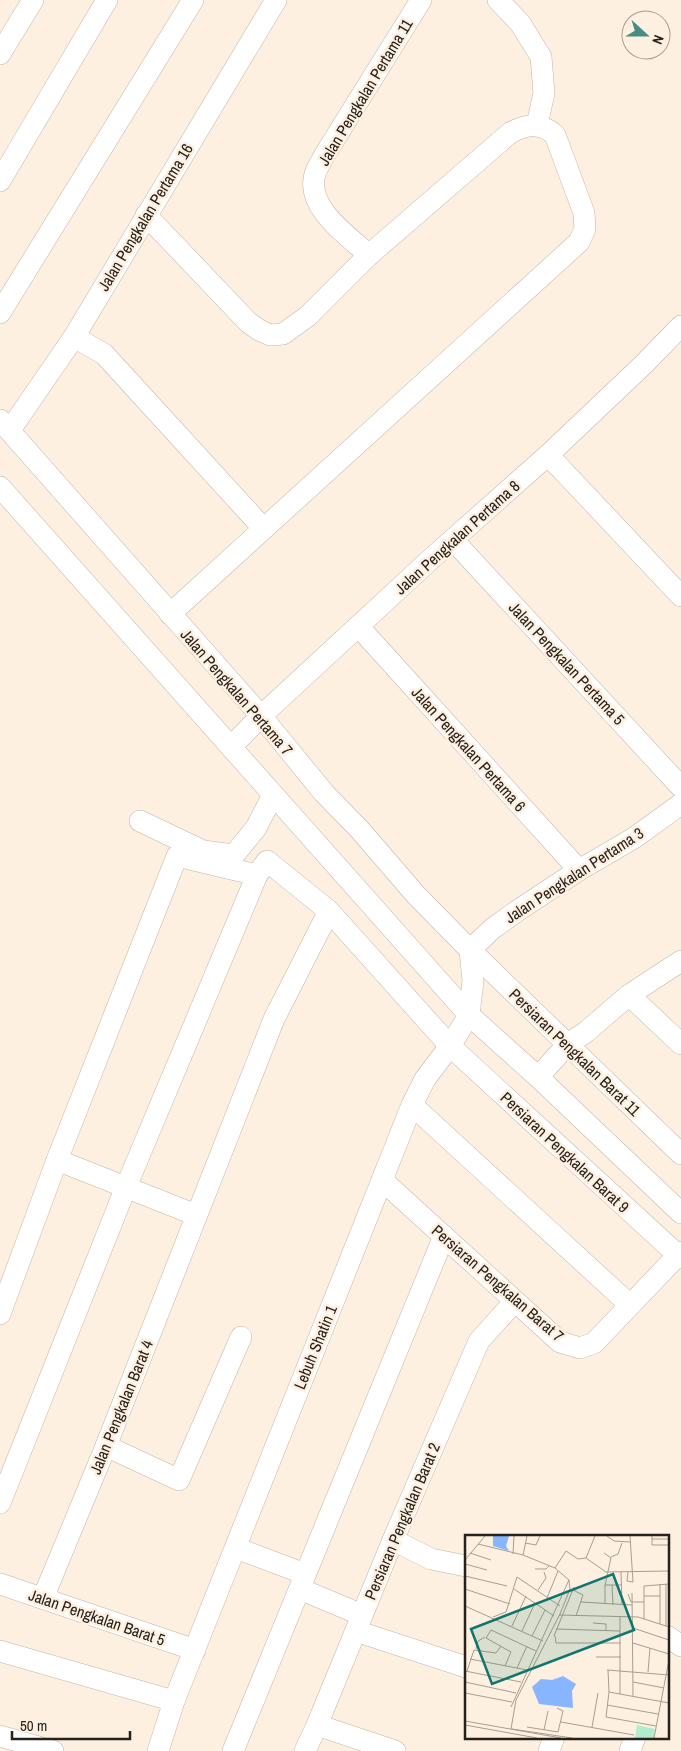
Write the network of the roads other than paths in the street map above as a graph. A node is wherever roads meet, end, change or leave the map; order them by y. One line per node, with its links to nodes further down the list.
1 (33, 0): 7 (street)
2 (107, 0): 9 (street)
3 (276, 0): 10 (street, Jalan Pengkalan Pertama 16)
4 (421, 0): 11 (street, Jalan Pengkalan Pertama 11)
5 (498, 0): 8 (street)
6 (185, 3): 12 (street)
7 (0, 54)
8 (537, 125): 11 (street); 18 (street)
9 (0, 181)
10 (146, 215): 11 (street); 14 (street, Jalan Pengkalan Pertama 16)
11 (369, 254)
12 (0, 314)
13 (681, 326): 16 (street, Jalan Pengkalan Pertama 8)
14 (74, 336): 15 (street, Jalan Pengkalan Pertama 16); 18 (street)
15 (5, 425): 21 (street, Jalan Pengkalan Pertama 7)
16 (548, 455): 19 (street, Jalan Pengkalan Pertama 8); 20 (street)
17 (0, 487): 24 (street)
18 (264, 528): 21 (street)
19 (453, 540): 22 (street, Jalan Pengkalan Pertama 8); 25 (street, Jalan Pengkalan Pertama 5)
20 (681, 596)
21 (170, 614): 23 (street, Jalan Pengkalan Pertama 7)
22 (359, 627): 23 (street, Jalan Pengkalan Pertama 8); 30 (street, Jalan Pengkalan Pertama 6)
23 (261, 716): 24 (street, Jalan Pengkalan Pertama 8); 32 (street, Jalan Pengkalan Pertama 7)
24 (231, 747): 26 (street)
25 (681, 787)
26 (273, 795): 28 (street); 35 (street)
27 (681, 804): 30 (street, Jalan Pengkalan Pertama 3)
28 (140, 821)
29 (262, 868): 31 (street, Persiaran Pengkalan Barat 9); 42 (street); 44 (street)
30 (579, 870): 32 (street, Jalan Pengkalan Pertama 3)
31 (329, 911): 38 (street, Persiaran Pengkalan Barat 9); 46 (street, Jalan Pengkalan Barat 4)
32 (470, 950): 35 (street, Lebuh Shatin 1); 36 (street, Persiaran Pengkalan Barat 11)
33 (681, 961): 34 (street)
34 (629, 995): 36 (street); 37 (street)
35 (469, 1016): 38 (street, Lebuh Shatin 1); 39 (street)
36 (568, 1044): 39 (street); 41 (street, Persiaran Pengkalan Barat 11)
37 (681, 1044)
38 (450, 1046): 40 (street, Lebuh Shatin 1); 48 (street, Persiaran Pengkalan Barat 9)
39 (538, 1077): 45 (street)
40 (412, 1105): 43 (street, Lebuh Shatin 1); 50 (street)
41 (681, 1154)
42 (57, 1160): 44 (street); 51 (street)
43 (382, 1180): 47 (street, Persiaran Pengkalan Barat 7); 56 (street, Lebuh Shatin 1)
44 (126, 1187): 46 (street); 54 (street)
45 (681, 1213)
46 (196, 1215): 53 (street, Jalan Pengkalan Barat 4)
47 (444, 1236): 49 (street, Persiaran Pengkalan Barat 7); 58 (street)
48 (680, 1255): 50 (street, Persiaran Pengkalan Barat 7)
49 (515, 1300): 50 (street, Persiaran Pengkalan Barat 7); 55 (street, Persiaran Pengkalan Barat 2)
50 (630, 1305)
51 (0, 1314)
52 (241, 1337): 53 (street)
53 (106, 1446): 60 (street, Jalan Pengkalan Barat 4)
54 (0, 1503)
55 (394, 1540): 57 (street); 61 (street, Persiaran Pengkalan Barat 2)
56 (236, 1548): 58 (street); 62 (street, Lebuh Shatin 1)
57 (465, 1566)
58 (302, 1582): 61 (street); 72 (street)
59 (0, 1584): 60 (street, Jalan Pengkalan Barat 5)
60 (43, 1598): 62 (street, Jalan Pengkalan Barat 5)
61 (359, 1623): 64 (street); 66 (street, Persiaran Pengkalan Barat 2)
62 (195, 1650): 65 (street, Lebuh Shatin 1)
63 (0, 1651): 65 (street)
64 (465, 1667)
65 (174, 1701): 71 (street, Lebuh Shatin 1)
66 (317, 1725): 73 (street, Persiaran Pengkalan Barat 2); 74 (street)
67 (554, 1738): 75 (street)
68 (635, 1738): 76 (street)
69 (10, 1743): 70 (street)
70 (53, 1751)
71 (158, 1751)
72 (233, 1751)
73 (305, 1751)
74 (394, 1751)
75 (549, 1751)
76 (630, 1751)

